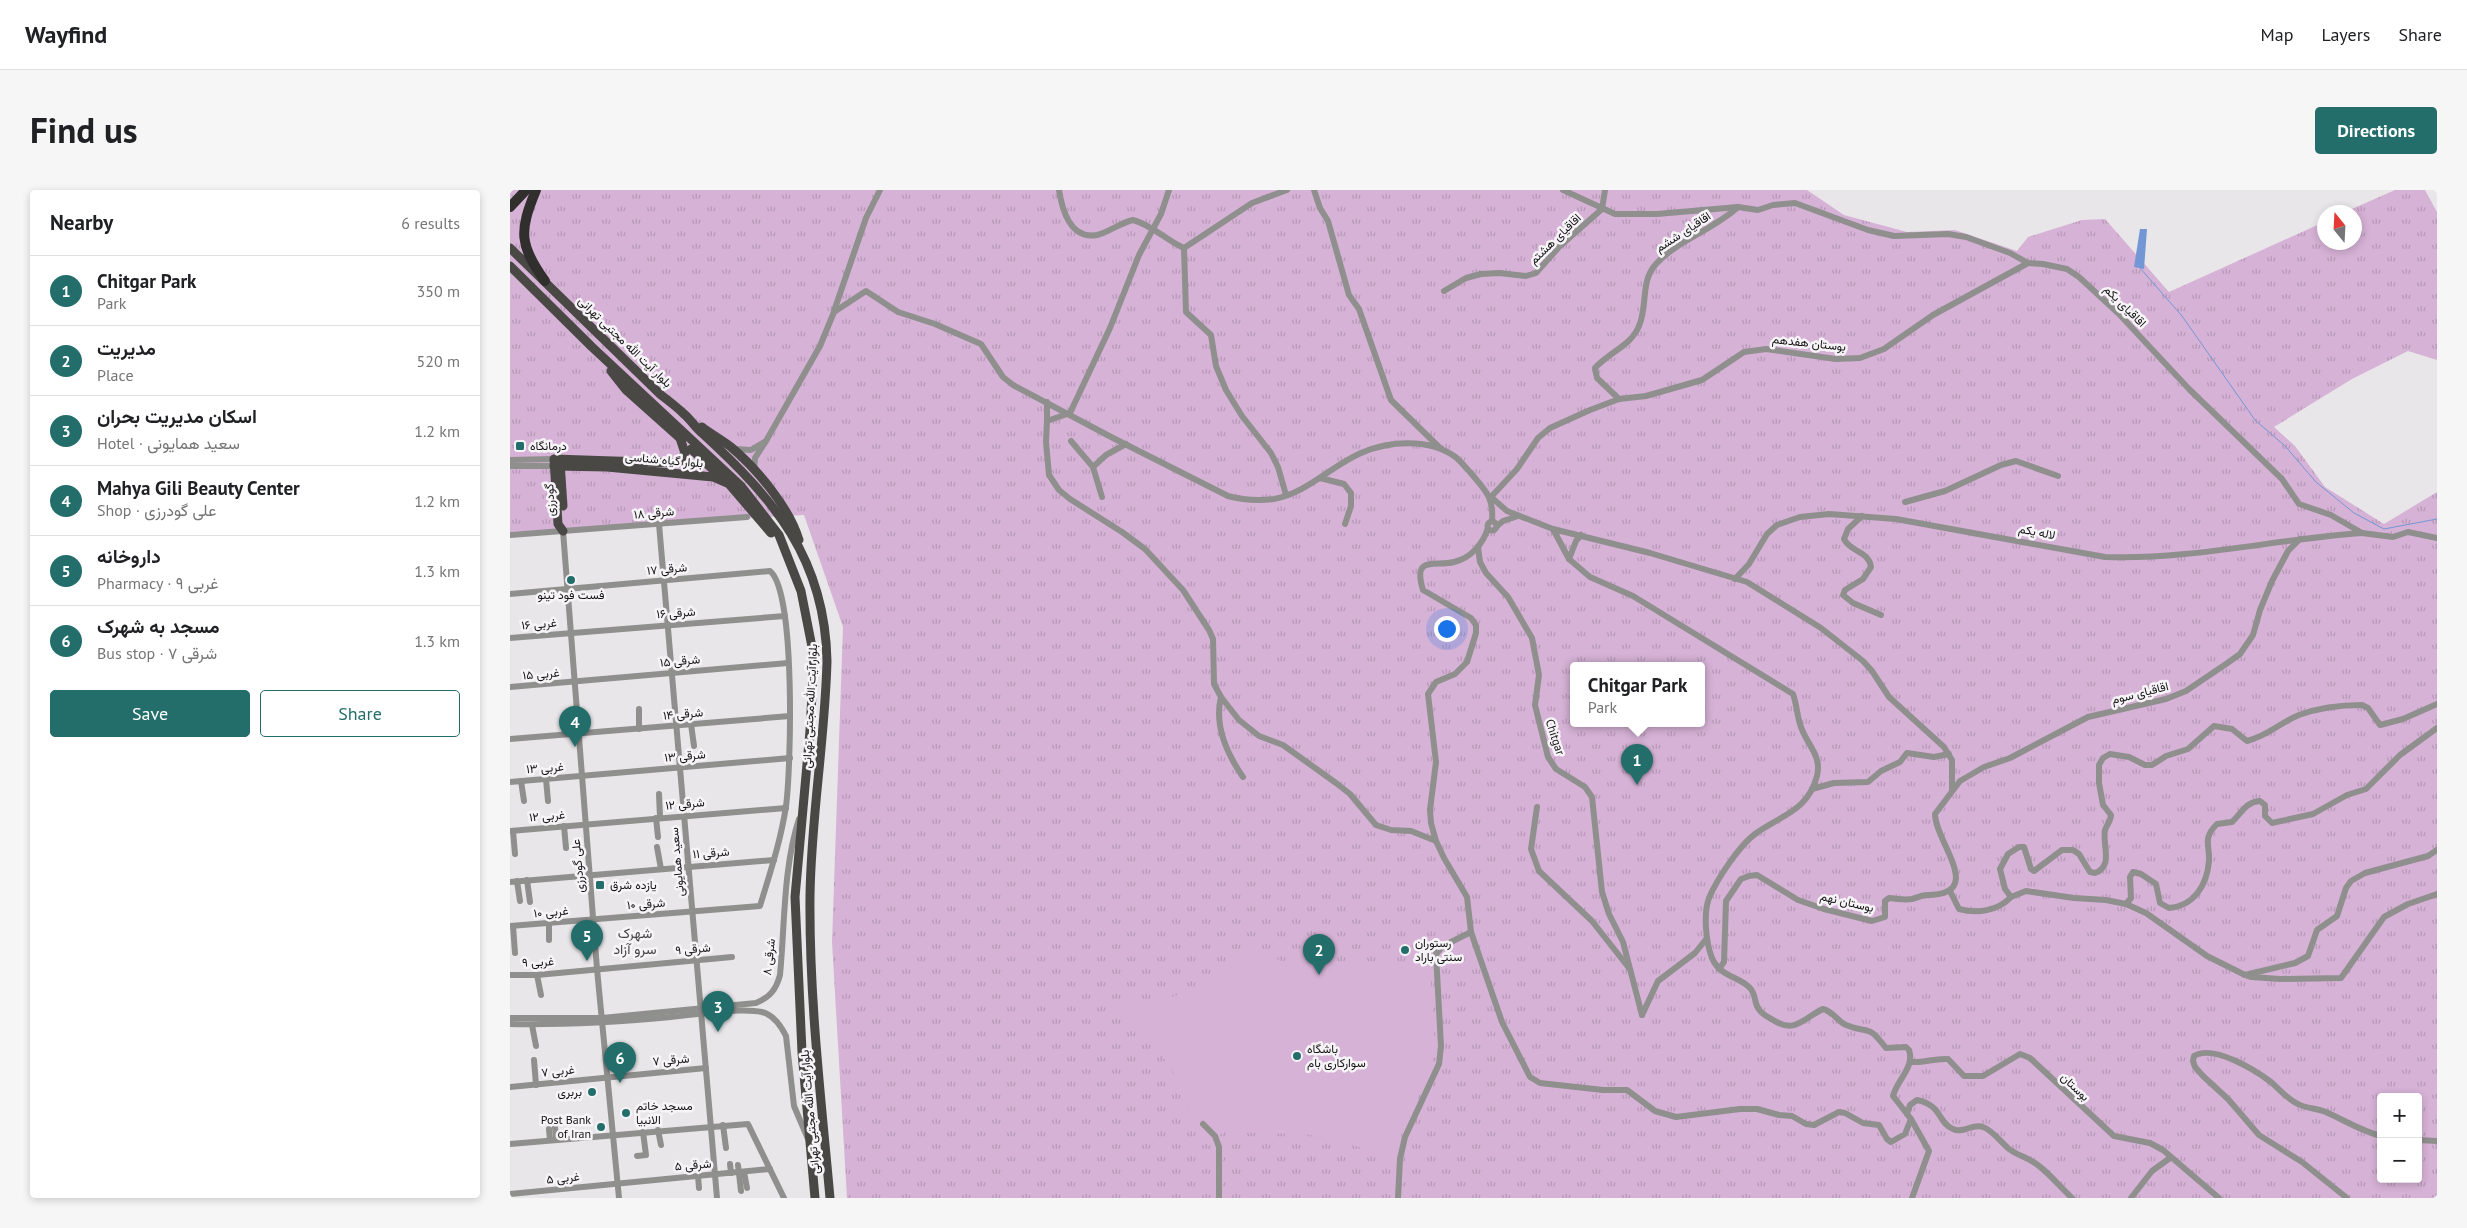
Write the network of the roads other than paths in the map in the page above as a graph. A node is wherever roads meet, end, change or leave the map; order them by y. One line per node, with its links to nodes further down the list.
1 (526, 190): 10 (highway)
2 (536, 190): 18 (highway)
3 (880, 190): 20 (street)
4 (1058, 190): 13 (street)
5 (1168, 190): 13 (street)
6 (1287, 190): 15 (street)
7 (1314, 190): 32 (street)
8 (1562, 190): 12 (street, اقاقیای یکم)
9 (1605, 190): 12 (street)
10 (510, 207)
11 (1738, 207): 12 (street, اقاقیای یکم); 16 (street, اقاقیای یکم); 22 (street, اقاقیای ششم)
12 (1602, 210): 19 (street, اقاقیای هشتم)
13 (1154, 229): 15 (street); 24 (street)
14 (510, 248): 18 (main road, بلوار آیت الله مجتبی تهرانی)
15 (1184, 248): 43 (street)
16 (2028, 263): 22 (street, بوستان هفدهم); 55 (street, اقاقیای یکم)
17 (510, 266): 21 (main road, بلوار آیت الله مجتبی تهرانی)
18 (545, 281): 25 (main road, بلوار آیت الله مجتبی تهرانی)
19 (1444, 292)
20 (834, 312): 23 (street); 28 (street)
21 (592, 347): 27 (main road); 62 (main road, بلوار آیت الله مجتبی تهرانی)
22 (1619, 399): 45 (street, بوستان هفدهم)
23 (1047, 402): 24 (street); 26 (street)
24 (1070, 413): 26 (street); 30 (street)
25 (686, 414): 31 (main road); 60 (main road, بلوار آیت الله مجتبی تهرانی)
26 (1047, 421): 77 (street)
27 (680, 438): 34 (main road, بلوار گیاه شناسی); 42 (main road)
28 (766, 441): 31 (street); 38 (street)
29 (1070, 441): 37 (street)
30 (1126, 444): 37 (street); 43 (street)
31 (732, 448): 38 (main road)
32 (1440, 448): 40 (street); 45 (street)
33 (510, 460): 34 (street, بلوار گیاه شناسی)
34 (557, 465): 35 (street, بلوار گیاه شناسی); 36 (main road, بلوار گیاه شناسی); 41 (main road, گودرزی); 54 (main road, گودرزی)
35 (510, 466)
36 (573, 466): 41 (main road); 42 (main road, بلوار گیاه شناسی)
37 (1093, 467): 44 (street)
38 (754, 471): 60 (main road)
39 (2058, 476): 46 (street)
40 (1320, 478): 43 (street); 51 (street)
41 (562, 483): 54 (main road, گودرزی)
42 (729, 484): 62 (main road, بلوار گیاه شناسی)
43 (1286, 495)
44 (1102, 497)
45 (1491, 497): 47 (street); 52 (street)
46 (1904, 502)
47 (1518, 516): 52 (street); 53 (street)
48 (1862, 516): 59 (street, لاله یکم); 64 (street, لاله یکم); 68 (street)
49 (747, 517): 50 (street, ۱۸ شرقی)
50 (659, 524): 54 (street, ۱۸ شرقی); 65 (street, سعید همایونی)
51 (1345, 524)
52 (1492, 525): 61 (street)
53 (1553, 529): 57 (street); 63 (street)
54 (563, 532): 56 (street, ۱۸ شرقی); 66 (street, علی گودرزی)
55 (2362, 533): 58 (street, اقاقیای یکم); 59 (street, لاله یکم)
56 (510, 535)
57 (1582, 536): 63 (street); 64 (street)
58 (2437, 538)
59 (2300, 539): 99 (street, اقاقیای سوم)
60 (801, 548): 92 (main road, بلوار آیت الله مجتبی تهرانی)
61 (1478, 548): 112 (street); 140 (street, Chitgar)
62 (785, 549): 91 (main road, بلوار آیت الله مجتبی تهرانی)
63 (1569, 559): 98 (street)
64 (1735, 579): 88 (street)
65 (664, 581): 66 (street, ۱۷ شرقی); 69 (street, ۱۷ شرقی); 70 (street, سعید همایونی)
66 (566, 590): 67 (street, ۱۷ شرقی); 71 (street, علی گودرزی)
67 (510, 594)
68 (1881, 615)
69 (785, 616): 70 (street, ۱۶ شرقی); 73 (street)
70 (668, 625): 71 (street, ۱۶ شرقی); 74 (street, سعید همایونی)
71 (570, 633): 72 (street, ۱۶ غربی); 75 (street, علی گودرزی)
72 (510, 638)
73 (788, 663): 74 (street, ۱۵ شرقی); 80 (street)
74 (672, 674): 75 (street, ۱۵ شرقی); 82 (street, سعید همایونی)
75 (574, 682): 76 (street, ۱۵ غربی); 85 (street, علی گودرزی)
76 (510, 687)
77 (1220, 697): 94 (street); 112 (street)
78 (2437, 704): 125 (street)
79 (639, 709): 84 (street)
80 (790, 716): 81 (street, ۱۴ شرقی); 89 (street)
81 (691, 724): 82 (street, ۱۴ شرقی); 87 (street)
82 (676, 726): 84 (street, ۱۴ شرقی); 90 (street, سعید همایونی)
83 (2437, 728): 128 (street)
84 (639, 729): 85 (street, ۱۴ شرقی)
85 (578, 734): 86 (street, ۱۴ شرقی); 93 (street, علی گودرزی)
86 (510, 739)
87 (694, 746)
88 (1948, 754): 98 (street); 99 (street)
89 (790, 758): 90 (street, ۱۳ شرقی); 104 (street)
90 (680, 767): 93 (street, ۱۳ شرقی); 106 (street, سعید همایونی)
91 (806, 774): 92 (main road); 105 (main road, بلوار آیت الله مجتبی تهرانی)
92 (819, 775): 189 (main road, بلوار آیت الله مجتبی تهرانی)
93 (582, 776): 95 (street, ۱۳ غربی); 108 (street, علی گودرزی)
94 (1243, 777)
95 (546, 779): 96 (street, ۱۳ غربی); 102 (street)
96 (522, 781): 97 (street, ۱۳ غربی); 101 (street)
97 (510, 782)
98 (1812, 789): 134 (street)
99 (1952, 789): 123 (street)
100 (659, 794): 107 (street)
101 (524, 801)
102 (548, 801)
103 (1537, 807): 140 (street)
104 (786, 808): 106 (street, ۱۲ شرقی); 117 (street)
105 (802, 810): 146 (street, ۸ شرقی); 170 (main road, بلوار آیت الله مجتبی تهرانی)
106 (684, 815): 107 (street, ۱۲ شرقی); 118 (street, سعید همایونی)
107 (658, 818): 108 (street, ۱۲ شرقی); 111 (street)
108 (586, 824): 109 (street, ۱۲ غربی); 120 (street, علی گودرزی)
109 (564, 826): 110 (street, ۱۲ غربی); 114 (street)
110 (512, 831): 116 (street)
111 (658, 837)
112 (1436, 841): 133 (street)
113 (657, 846): 119 (street)
114 (566, 848)
115 (2437, 850): 144 (street)
116 (515, 854)
117 (774, 860): 118 (street, ۱۱ شرقی); 129 (street, ۱۰ شرقی)
118 (689, 866): 119 (street, ۱۱ شرقی); 129 (street, سعید همایونی)
119 (661, 869): 120 (street, ۱۱ شرقی)
120 (590, 875): 121 (street, ۱۱ شرقی); 130 (street, علی گودرزی)
121 (527, 880): 122 (street, ۱۱ شرقی); 127 (street)
122 (514, 882): 126 (street)
123 (1950, 891): 125 (street); 141 (street, بوستان نهم)
124 (2437, 894): 144 (street)
125 (2011, 897): 128 (street)
126 (520, 901)
127 (530, 902)
128 (2126, 904): 144 (street)
129 (693, 912): 130 (street, ۱۰ شرقی); 138 (street, سعید همایونی)
130 (594, 920): 131 (street, ۱۰ غربی); 139 (street, علی گودرزی)
131 (548, 923): 132 (street, ۱۰ غربی); 135 (street)
132 (511, 926): 136 (street)
133 (1471, 932): 158 (street); 191 (street)
134 (1708, 936): 140 (street, Chitgar); 141 (street)
135 (549, 940)
136 (515, 952)
137 (732, 958): 138 (street, ۹ شرقی)
138 (697, 960): 139 (street, ۹ شرقی); 146 (street, سعید همایونی)
139 (597, 969): 142 (street, ۹ غربی); 148 (street, علی گودرزی)
140 (1630, 969)
141 (1719, 969): 153 (street)
142 (538, 974): 143 (street, ۹ غربی); 145 (street)
143 (510, 975)
144 (2245, 975)
145 (541, 995)
146 (701, 1012): 148 (street, ۸ شرقی); 154 (street, سعید همایونی); 170 (street, ۸ شرقی)
147 (510, 1018): 148 (street)
148 (602, 1021): 150 (street); 155 (street, علی گودرزی)
149 (510, 1024): 150 (street)
150 (532, 1024): 151 (street)
151 (536, 1046)
152 (534, 1060): 156 (street)
153 (1911, 1062): 158 (street); 175 (street, بوستان)
154 (706, 1068): 155 (street, ۷ شرقی); 161 (street, سعید همایونی)
155 (608, 1078): 156 (street, ۷ غربی); 165 (street, علی گودرزی)
156 (536, 1085): 157 (street, ۷ غربی)
157 (510, 1087)
158 (1909, 1117): 192 (street); 193 (street)
159 (1203, 1124): 190 (street)
160 (723, 1125): 161 (street); 173 (street); 177 (street)
161 (711, 1126): 163 (street); 179 (street, سعید همایونی)
162 (552, 1128): 167 (street)
163 (658, 1130): 164 (street); 172 (street)
164 (643, 1132): 165 (street); 174 (street)
165 (613, 1134): 167 (street); 181 (street, علی گودرزی)
166 (2377, 1135): 196 (street)
167 (553, 1140): 171 (street)
168 (2422, 1140): 169 (street)
169 (2437, 1141)
170 (809, 1142): 188 (main road, بلوار آیت الله مجتبی تهرانی)
171 (510, 1144)
172 (661, 1145)
173 (726, 1148)
174 (637, 1156)
175 (2170, 1158): 194 (street); 195 (street, بوستان)
176 (730, 1164): 178 (street)
177 (770, 1169): 178 (street, ۵ شرقی); 187 (street)
178 (738, 1170): 179 (street, ۵ شرقی); 183 (street)
179 (715, 1174): 180 (street, ۵ شرقی); 186 (street, سعید همایونی)
180 (698, 1176): 181 (street, ۵ شرقی); 182 (street)
181 (618, 1183): 184 (street, ۵ غربی); 185 (street, علی گودرزی)
182 (699, 1188)
183 (744, 1189)
184 (510, 1194)
185 (619, 1198)
186 (718, 1198)
187 (784, 1198)
188 (815, 1198)
189 (830, 1198)
190 (1219, 1198)
191 (1398, 1198)
192 (1912, 1198)
193 (2072, 1198)
194 (2131, 1198)
195 (2219, 1198)
196 (2347, 1198)

